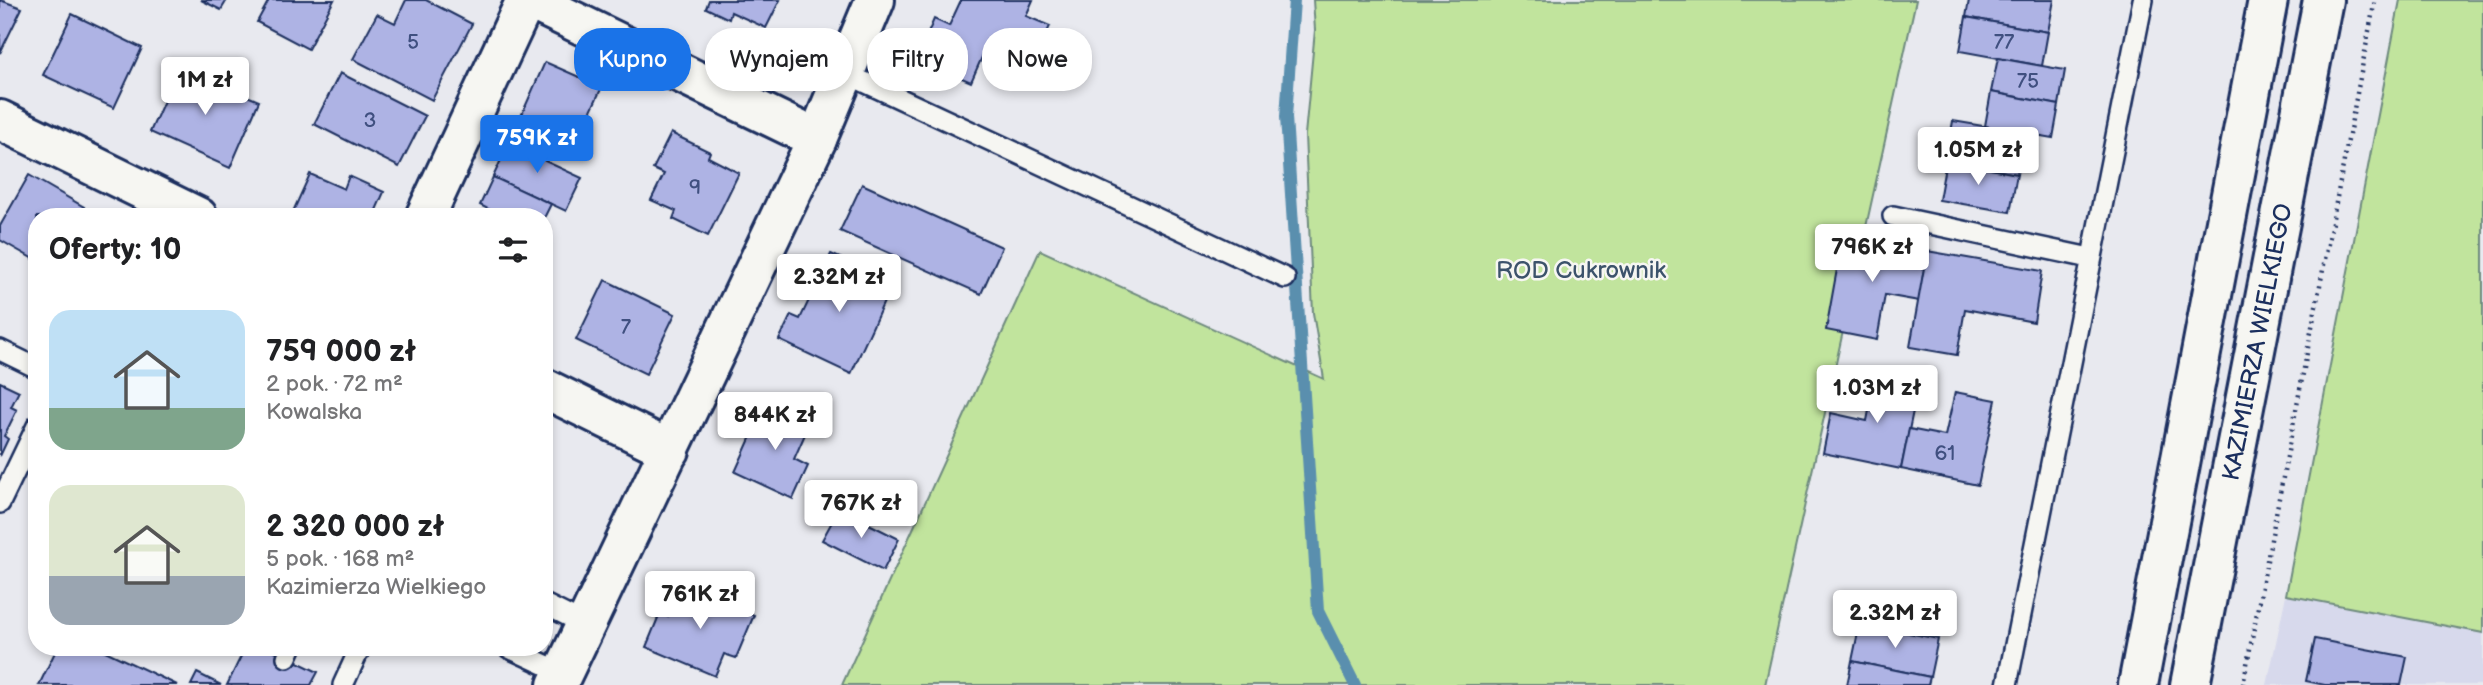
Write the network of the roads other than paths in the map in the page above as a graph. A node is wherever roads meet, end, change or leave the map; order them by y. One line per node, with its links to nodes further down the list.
1 (528, 0): 10 (street); 12 (street)
2 (875, 0): 6 (street)
3 (2143, 0): 14 (lane)
4 (2268, 0): 29 (street)
5 (2323, 0): 30 (street, KAZIMIERZA WIELKIEGO)
6 (853, 54)
7 (853, 77): 15 (lane)
8 (837, 91): 10 (street)
9 (0, 120): 11 (street)
10 (817, 139): 20 (street)
11 (180, 208)
12 (429, 208)
13 (1893, 216): 14 (lane)
14 (2090, 258): 28 (lane)
15 (1285, 278)
16 (0, 350): 17 (lane)
17 (28, 364)
18 (553, 392): 20 (street)
19 (28, 445): 21 (lane)
20 (670, 450): 23 (street)
21 (0, 503)
22 (553, 608): 23 (lane)
23 (586, 625): 26 (street)
24 (356, 656): 27 (lane)
25 (522, 656): 26 (lane)
26 (560, 679)
27 (343, 685)
28 (2007, 685)
29 (2138, 685)
30 (2190, 685)

